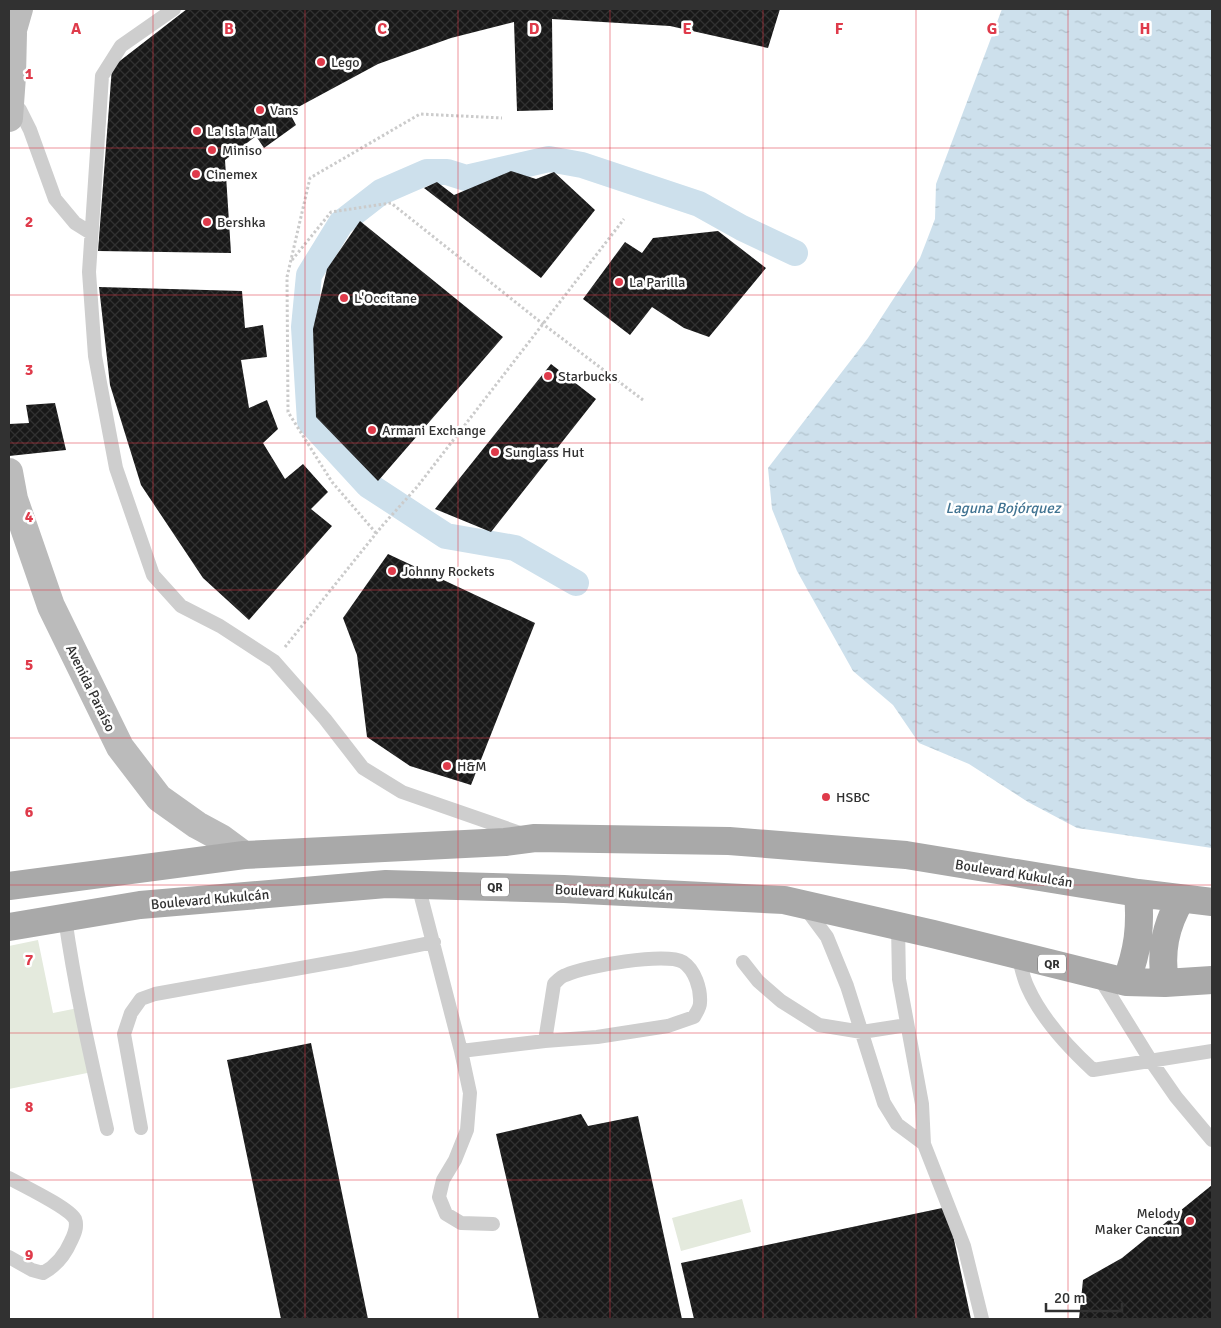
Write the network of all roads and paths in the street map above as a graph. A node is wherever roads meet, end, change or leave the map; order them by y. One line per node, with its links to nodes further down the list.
1 (174, 9): 6 (lane)
2 (14, 25): 3 (street)
3 (10, 92): 6 (lane)
4 (502, 118): 7 (path)
5 (624, 219): 8 (path)
6 (91, 233): 12 (lane)
7 (290, 262): 8 (path); 11 (path)
8 (543, 324): 9 (path); 11 (path)
9 (643, 400)
10 (9, 472): 14 (street, Avenida Paraíso)
11 (376, 533): 12 (path)
12 (274, 661): 13 (lane)
13 (535, 838): 14 (main road, Boulevard Kukulcán); 17 (main road, Boulevard Kukulcán)
14 (244, 855): 16 (main road, Boulevard Kukulcán)
15 (418, 885): 20 (main road, Boulevard Kukulcán / QR); 21 (main road, Boulevard Kukulcán / QR); 24 (lane)
16 (9, 886)
17 (1138, 894): 18 (main road, Boulevard Kukulcán); 29 (main road)
18 (1181, 899): 19 (main road, Boulevard Kukulcán); 30 (main road)
19 (1212, 902)
20 (803, 904): 22 (main road, Boulevard Kukulcán / QR); 32 (lane)
21 (65, 918): 23 (main road, Boulevard Kukulcán / QR); 38 (lane)
22 (898, 926): 25 (main road, Boulevard Kukulcán / QR); 31 (lane)
23 (9, 927)
24 (434, 942): 35 (lane); 37 (lane)
25 (1018, 955): 27 (main road, Boulevard Kukulcán / QR); 36 (lane)
26 (743, 962): 32 (lane)
27 (1097, 974): 29 (main road, Boulevard Kukulcán / QR); 36 (lane)
28 (1212, 980): 30 (main road, Boulevard Kukulcán / QR)
29 (1126, 982): 30 (main road, Boulevard Kukulcán / QR)
30 (1165, 983)
31 (907, 1025): 32 (lane); 40 (lane)
32 (862, 1032): 40 (lane)
33 (545, 1041): 33 (lane); 35 (lane)
34 (1212, 1050): 36 (lane)
35 (461, 1051): 42 (lane)
36 (1151, 1061): 39 (lane)
37 (141, 1128)
38 (107, 1129)
39 (1212, 1140)
40 (924, 1144): 44 (lane)
41 (9, 1178): 43 (lane)
42 (493, 1224)
43 (9, 1258)
44 (982, 1319)

